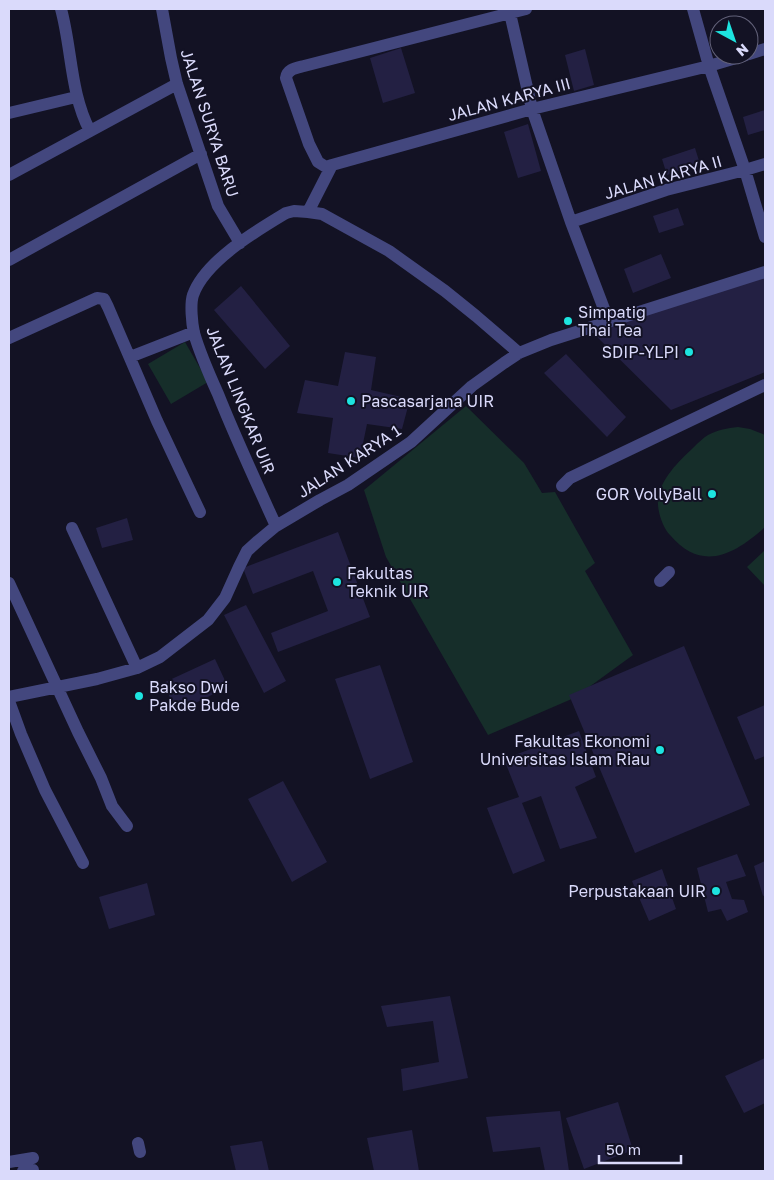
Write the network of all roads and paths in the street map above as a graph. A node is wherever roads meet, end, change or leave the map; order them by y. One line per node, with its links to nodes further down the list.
1 (61, 9): 9 (street)
2 (162, 9): 8 (street, JALAN SURYA BARU)
3 (526, 9): 5 (street)
4 (693, 9): 7 (street)
5 (510, 11): 10 (street); 15 (street)
6 (711, 65): 7 (street, JALAN KARYA III)
7 (708, 66): 10 (street, JALAN KARYA III); 16 (street)
8 (177, 84): 12 (street); 13 (street, JALAN SURYA BARU)
9 (76, 97): 11 (street); 12 (street)
10 (532, 108): 15 (street, JALAN KARYA III); 19 (street)
11 (9, 113)
12 (90, 131): 17 (street)
13 (201, 154): 21 (street, JALAN SURYA BARU); 22 (street)
14 (765, 164): 16 (street, JALAN KARYA II)
15 (332, 165): 18 (street)
16 (745, 170): 19 (street, JALAN KARYA II); 20 (street)
17 (9, 175)
18 (308, 212): 21 (street, JALAN LINGKAR UIR); 27 (street, JALAN LINGKAR UIR)
19 (571, 222): 24 (street)
20 (765, 237)
21 (240, 243): 25 (street, JALAN LINGKAR UIR)
22 (9, 260)
23 (765, 272): 24 (street, JALAN KARYA 1)
24 (609, 322): 27 (street, JALAN KARYA 1)
25 (194, 332): 28 (street); 32 (street, JALAN LINGKAR UIR)
26 (9, 338): 28 (street)
27 (519, 353): 32 (street, JALAN KARYA 1)
28 (130, 357): 31 (street)
29 (765, 385): 30 (street)
30 (562, 486)
31 (200, 512)
32 (276, 526): 35 (street, JALAN KARYA 1)
33 (72, 528): 35 (street)
34 (9, 583): 36 (street)
35 (137, 668): 36 (street, JALAN KARYA 1)
36 (58, 687): 37 (street, JALAN KARYA 1); 38 (street)
37 (9, 699): 39 (street)
38 (127, 826)
39 (83, 863)
40 (9, 1162): 41 (street)
41 (29, 1166)

